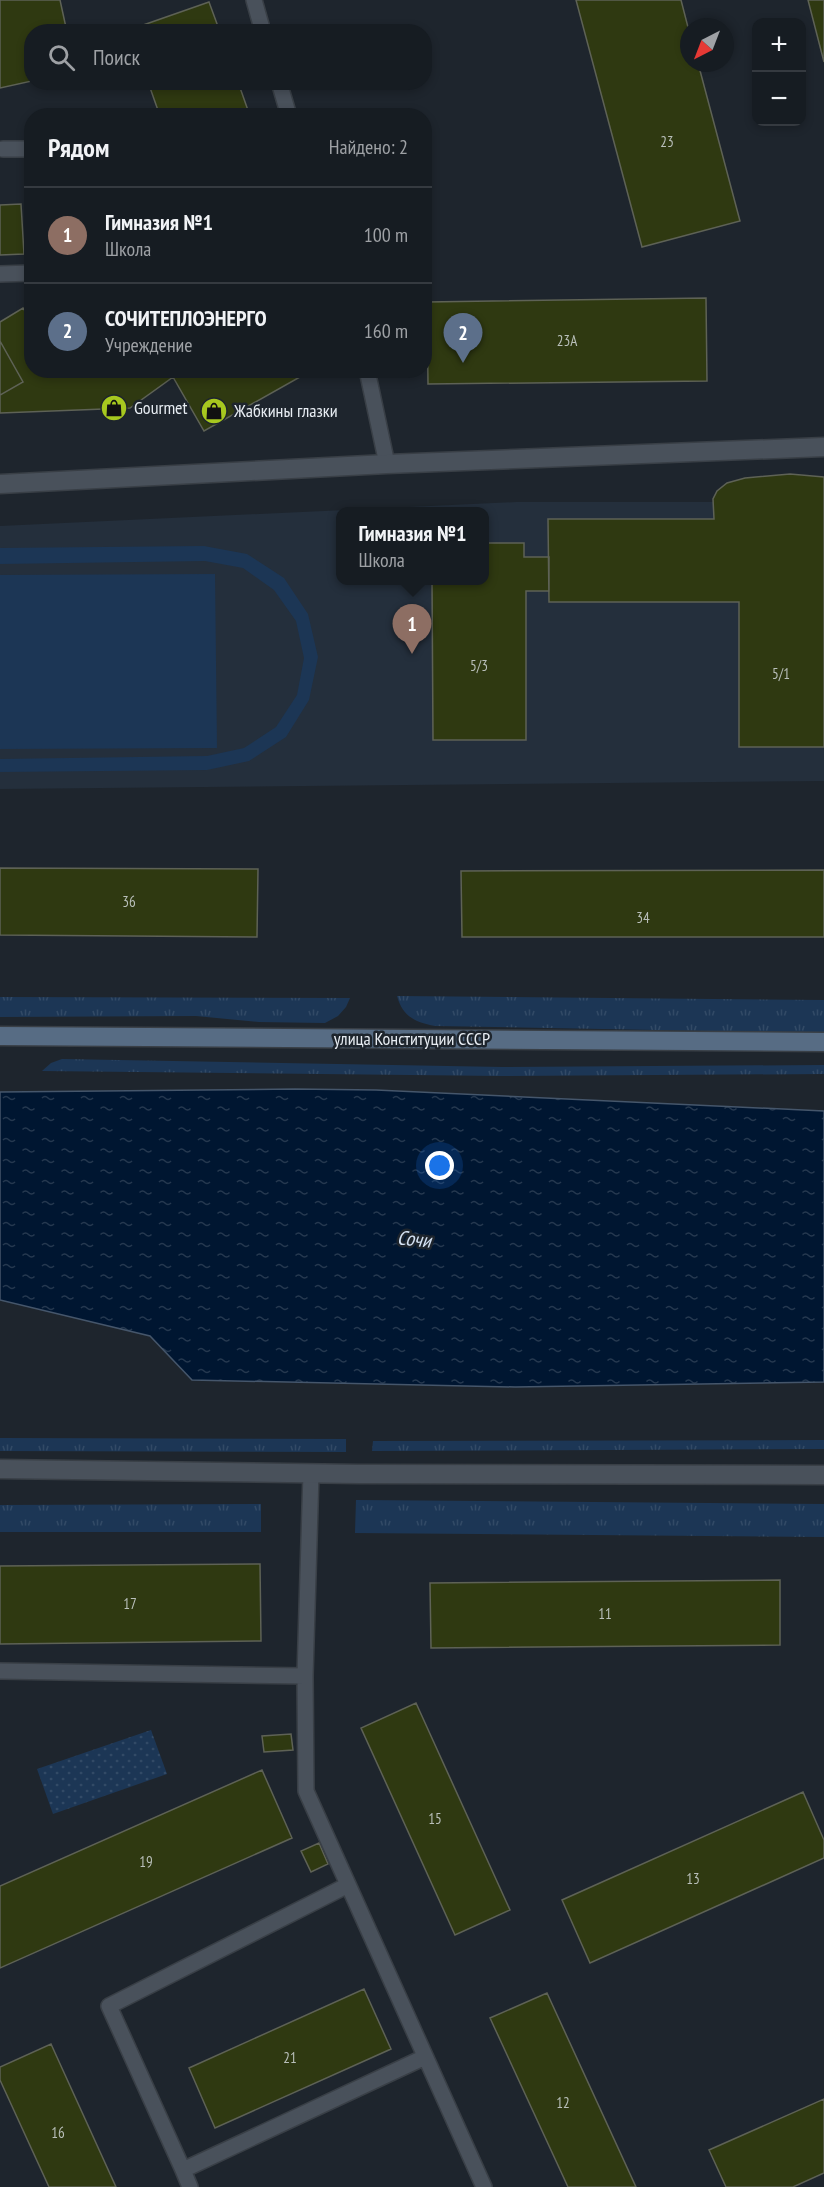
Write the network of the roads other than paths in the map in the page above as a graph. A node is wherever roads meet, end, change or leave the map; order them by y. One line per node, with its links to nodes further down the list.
1 (254, 0): 2 (lane)
2 (261, 24)
3 (281, 90): 4 (lane)
4 (287, 108)
5 (3, 148): 6 (lane)
6 (24, 148)
7 (24, 273): 8 (lane)
8 (0, 274)
9 (369, 378): 11 (lane)
10 (824, 447): 11 (street)
11 (387, 464): 12 (street)
12 (0, 484)
13 (0, 1036): 14 (main road, улица Конституции СССР)
14 (824, 1042)
15 (0, 1469): 16 (street)
16 (310, 1473): 17 (street); 19 (lane)
17 (824, 1475)
18 (0, 1671): 19 (lane)
19 (305, 1676): 20 (lane)
20 (348, 1885): 21 (lane); 22 (lane)
21 (425, 2057): 22 (lane); 24 (lane)
22 (183, 2170): 23 (lane)
23 (190, 2187)
24 (483, 2187)

